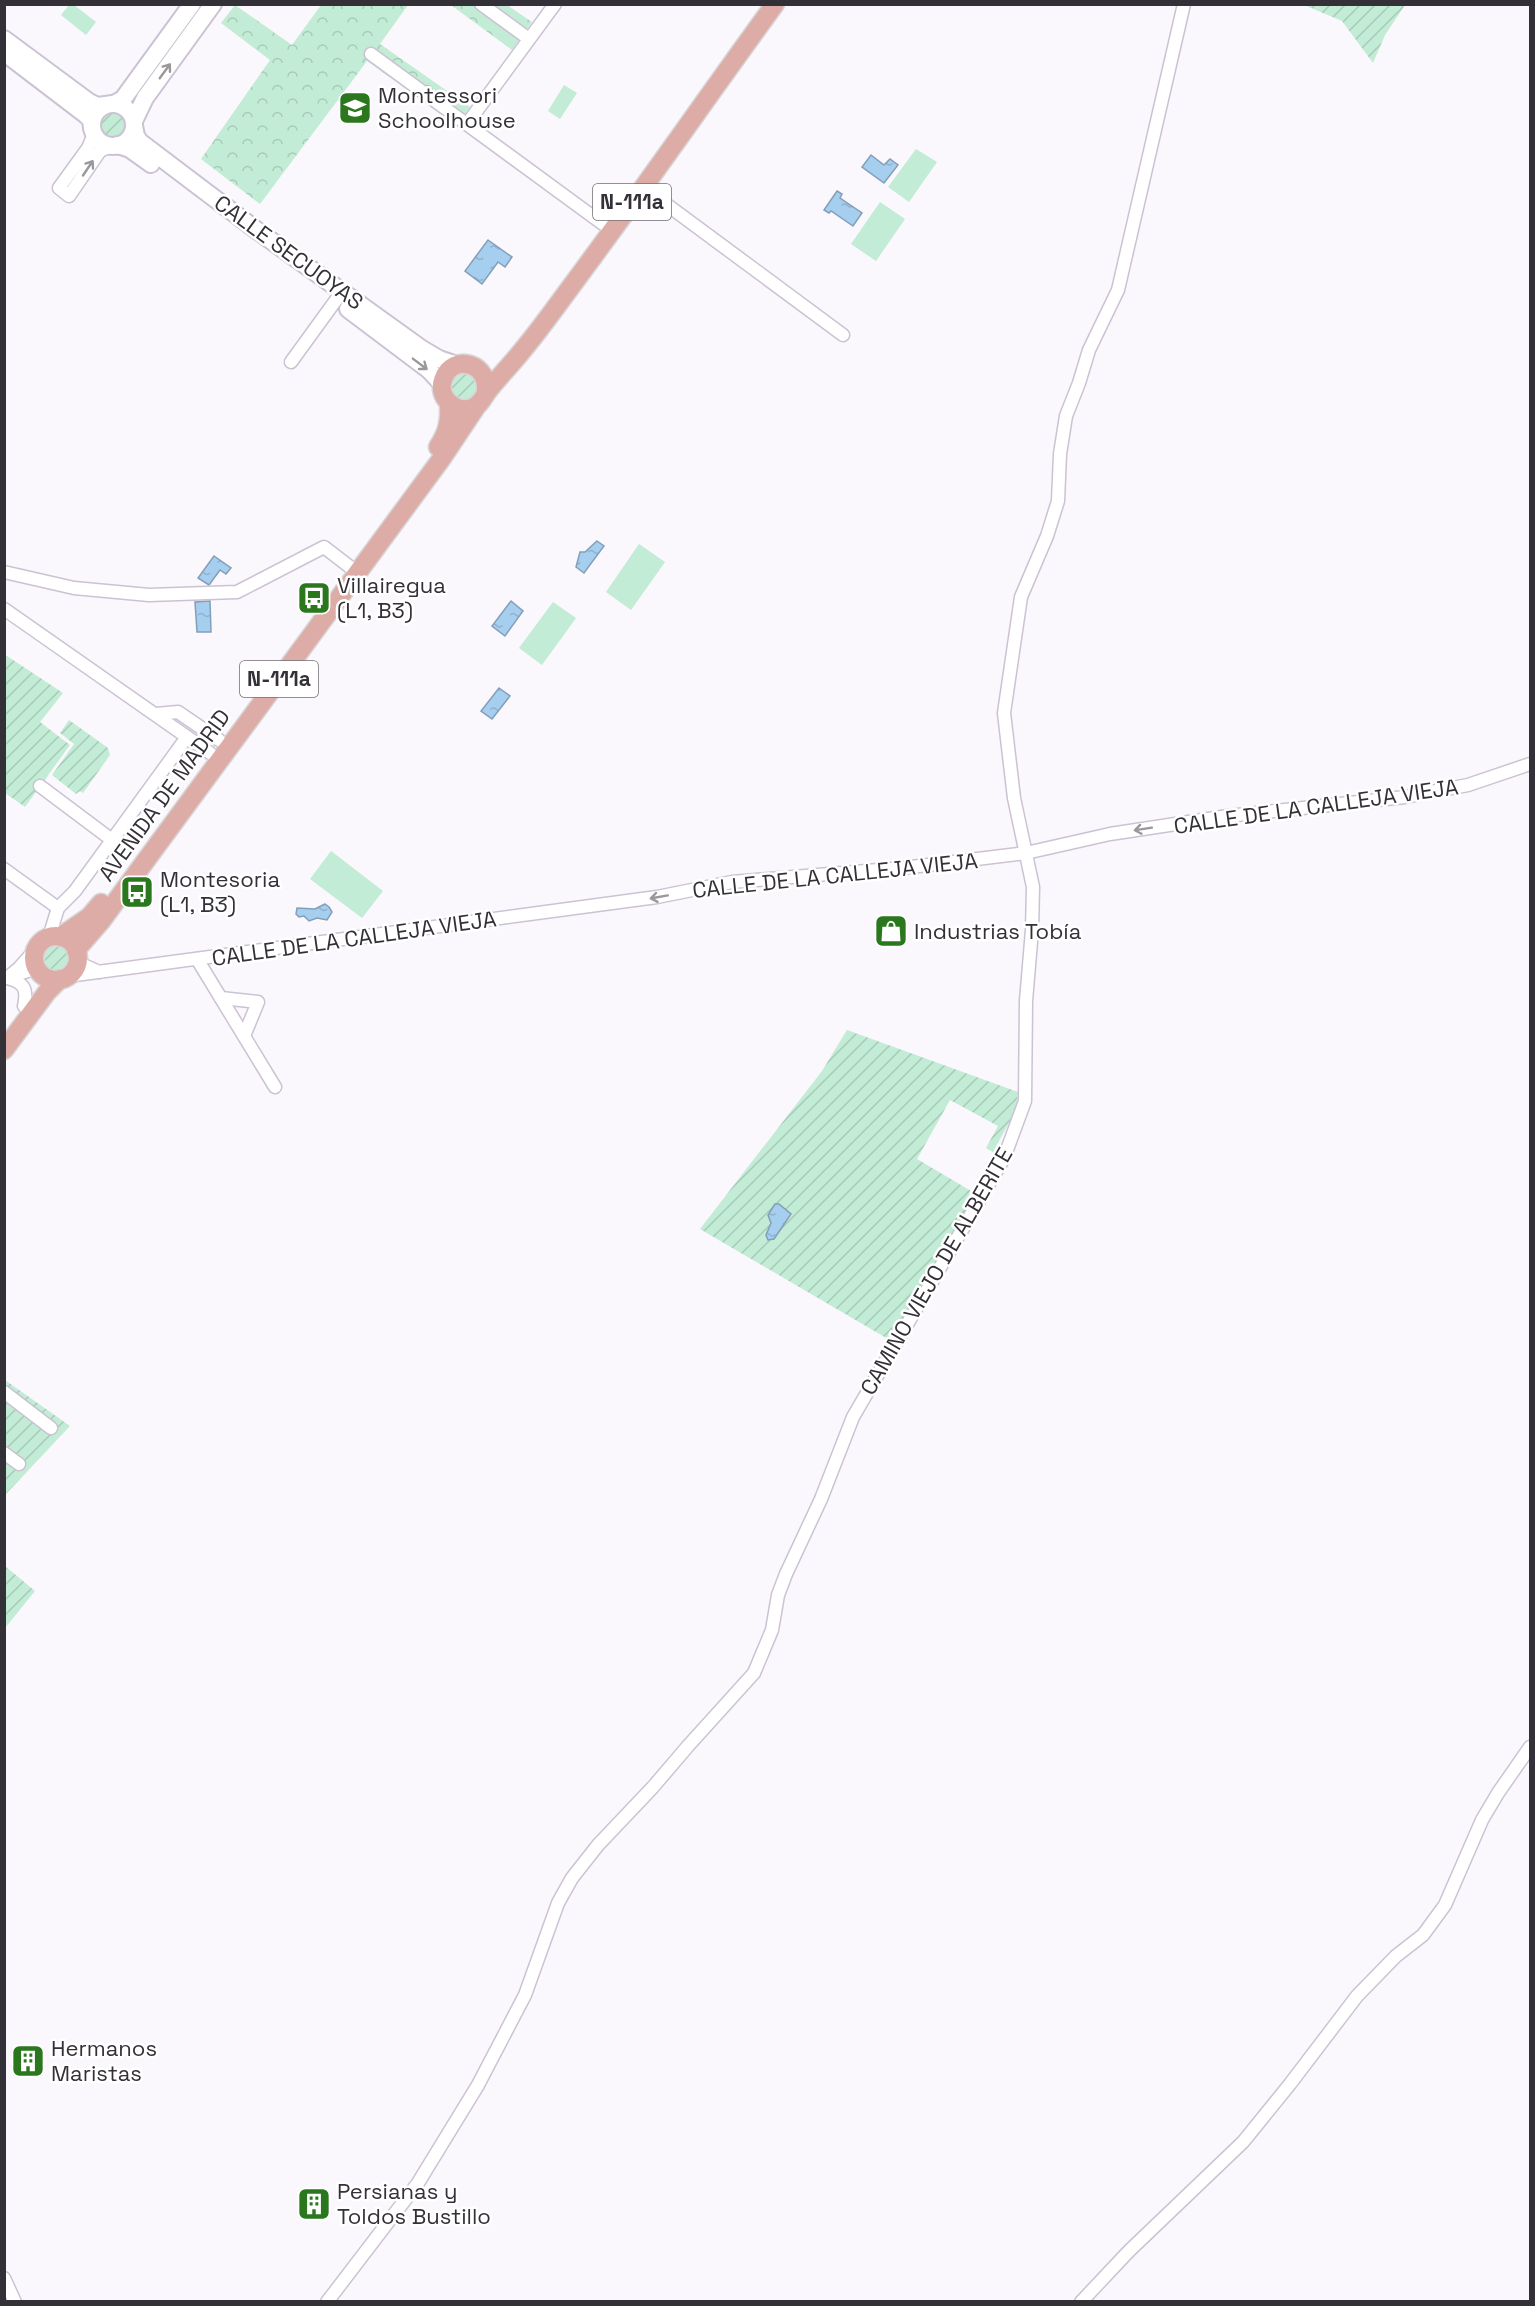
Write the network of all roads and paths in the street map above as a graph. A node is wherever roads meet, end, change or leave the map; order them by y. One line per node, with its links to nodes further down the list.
1 (192, 4): 12 (main road)
2 (213, 4): 13 (main road, one-way to 2)
3 (481, 4): 9 (street)
4 (555, 4): 9 (street)
5 (762, 4): 18 (main road, N-111a)
6 (775, 4): 17 (main road, AVENIDA DE MADRID / N-111a)
7 (1184, 4): 36 (street, CAMINO VIEJO DE ALBERITE)
8 (4, 39): 12 (main road)
9 (529, 39): 14 (street)
10 (4, 53): 15 (main road)
11 (371, 54): 14 (street)
12 (110, 105): 13 (main road); 15 (main road)
13 (134, 123): 16 (main road); 22 (main road, CALLE SECUOYAS)
14 (467, 124): 18 (street)
15 (93, 131): 16 (main road); 16 (street, one-way to 16)
16 (115, 146): 19 (main road, CALLE SECUOYAS)
17 (643, 187): 20 (street); 25 (main road, AVENIDA DE MADRID / N-111a)
18 (603, 224): 23 (main road, N-111a)
19 (336, 300): 21 (street); 24 (main road, CALLE SECUOYAS, one-way to 24)
20 (843, 335)
21 (291, 362)
22 (458, 365): 23 (main road, N-111a); 24 (main road)
23 (476, 367): 25 (main road)
24 (442, 384): 26 (main road, N-111a)
25 (482, 400): 26 (main road); 42 (main road, AVENIDA DE MADRID / N-111a)
26 (449, 403): 27 (main road, AVENIDA DE MADRID / N-111a)
27 (350, 567): 28 (street); 32 (main road, AVENIDA DE MADRID / N-111a)
28 (4, 572)
29 (4, 609): 30 (street)
30 (156, 714): 31 (street); 32 (street)
31 (187, 737): 32 (street); 35 (street)
32 (214, 747): 39 (main road, AVENIDA DE MADRID / N-111a)
33 (1530, 764): 36 (street, CALLE DE LA CALLEJA VIEJA, one-way to 36)
34 (40, 786): 35 (street)
35 (112, 840): 38 (street)
36 (1026, 853): 41 (street, CALLE DE LA CALLEJA VIEJA, one-way to 41); 58 (street, CAMINO VIEJO DE ALBERITE)
37 (4, 869): 38 (street)
38 (58, 908): 39 (street)
39 (55, 937): 40 (main road, N-111a); 42 (main road)
40 (35, 950): 43 (main road); 44 (street)
41 (196, 959): 42 (street, CALLE DE LA CALLEJA VIEJA); 45 (street)
42 (70, 967): 43 (main road); 49 (main road, AVENIDA DE MADRID / N-111a)
43 (39, 971): 44 (street); 46 (main road)
44 (6, 978): 46 (street)
45 (221, 999): 48 (street); 48 (street)
46 (24, 1006): 47 (main road)
47 (4, 1032)
48 (244, 1036): 50 (street)
49 (4, 1050)
50 (275, 1087)
51 (4, 1392): 52 (street)
52 (51, 1428)
53 (4, 1453): 54 (street)
54 (20, 1464)
55 (1530, 1747): 59 (street)
56 (4, 2278): 57 (street)
57 (15, 2301)
58 (327, 2301)
59 (1081, 2301)

